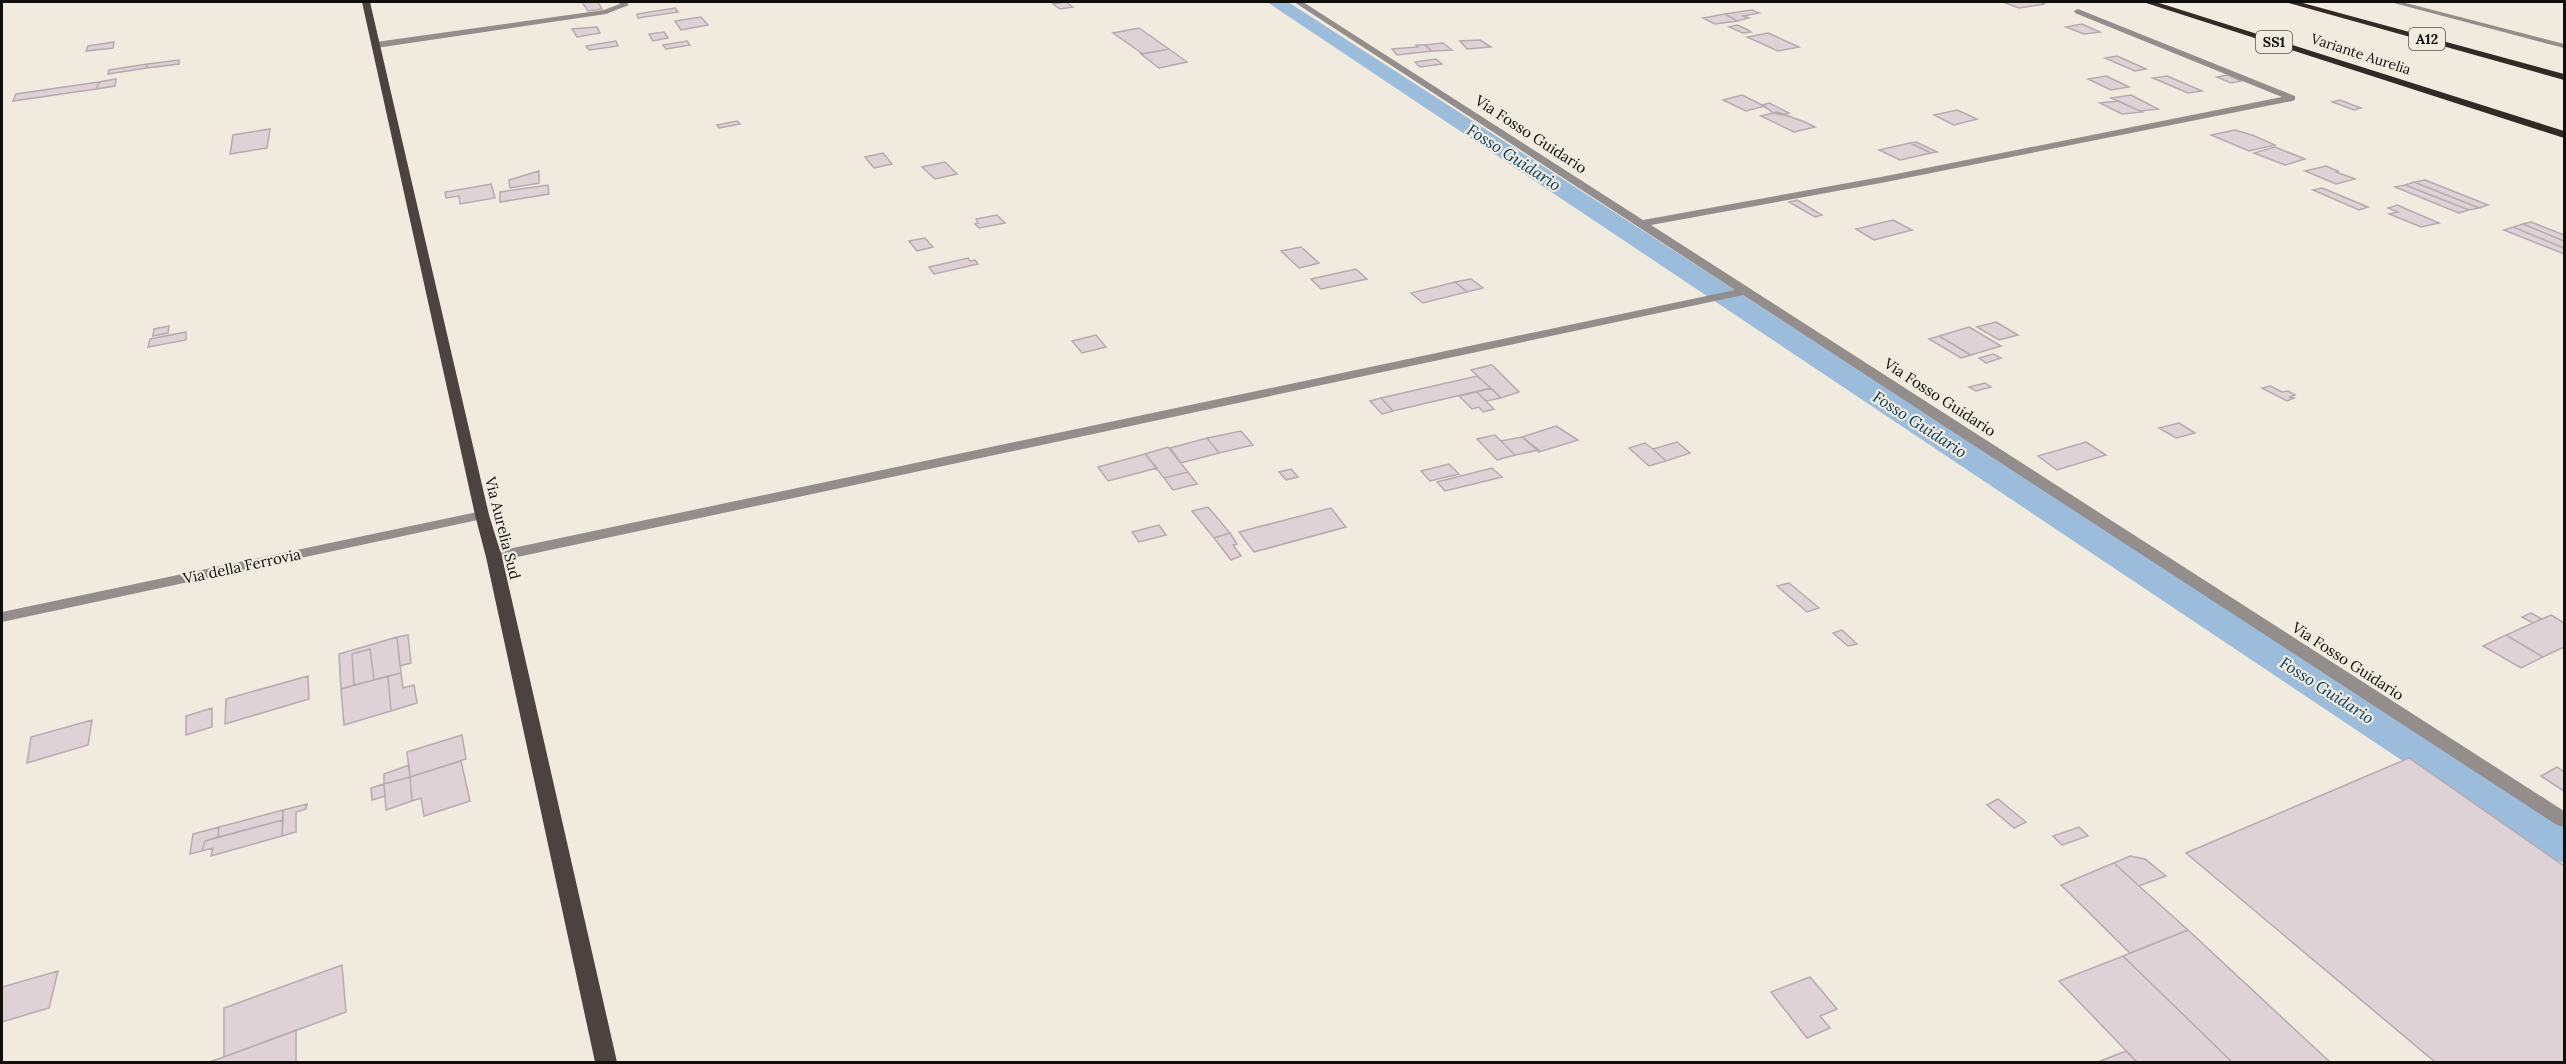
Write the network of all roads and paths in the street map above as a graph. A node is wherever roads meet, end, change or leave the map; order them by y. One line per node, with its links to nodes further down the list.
1 (366, 2): 10 (main road, Via Aurelia Sud)
2 (622, 2): 10 (street)
3 (1298, 2): 16 (street, Via Fosso Guidario)
4 (2148, 2): 15 (highway, Variante Aurelia / SS1)
5 (2170, 2): 14 (highway, Variante Aurelia / SS1)
6 (2290, 2): 13 (highway, A12)
7 (2318, 2): 12 (highway, A12)
8 (2394, 2): 11 (street)
9 (2078, 11): 16 (street)
10 (376, 45): 18 (main road, Via Aurelia Sud)
11 (2565, 46)
12 (2565, 69)
13 (2565, 77)
14 (2565, 127)
15 (2565, 135)
16 (1640, 224): 17 (street, Via Fosso Guidario)
17 (1742, 292): 19 (street); 21 (street, Via Fosso Guidario)
18 (482, 515): 19 (main road, Via Aurelia Sud); 20 (street, Via della Ferrovia)
19 (494, 557): 22 (main road, Via Aurelia Sud)
20 (2, 617)
21 (2565, 820)
22 (606, 1062)

